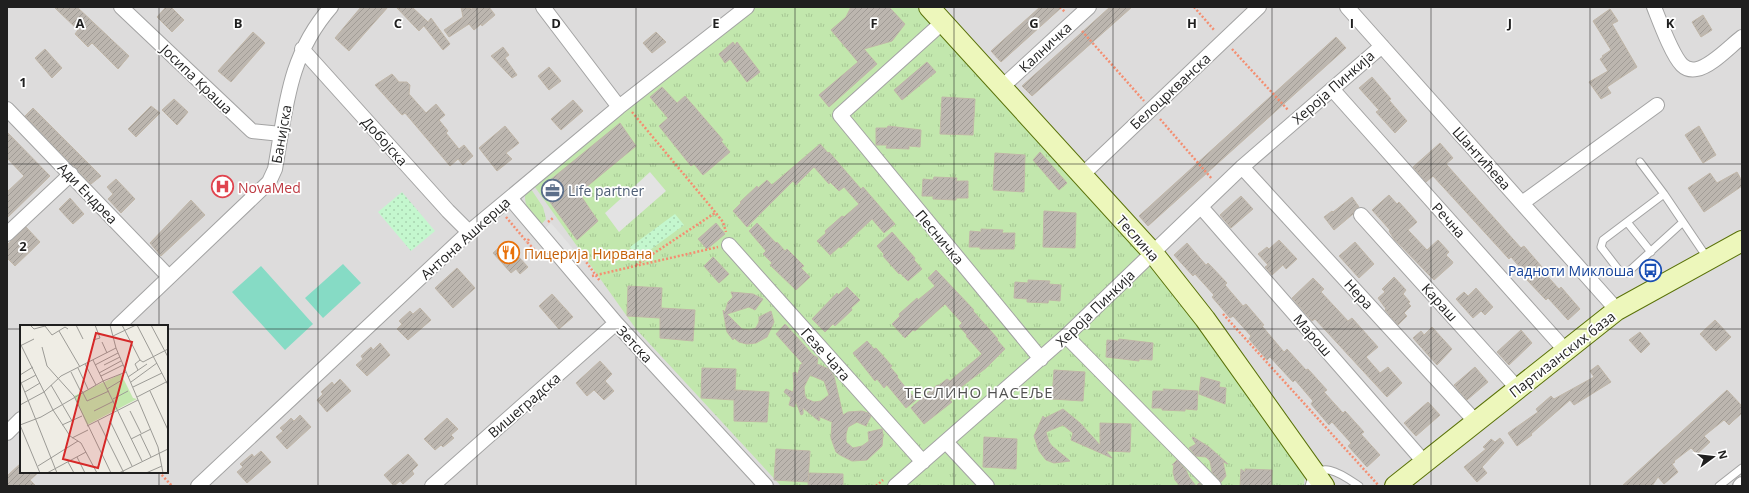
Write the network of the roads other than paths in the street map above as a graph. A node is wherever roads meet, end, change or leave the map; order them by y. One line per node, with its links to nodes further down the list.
1 (121, 7): 18 (street, Јосипа Краша)
2 (331, 7): 12 (street, Банијска)
3 (543, 7): 15 (street)
4 (747, 7): 15 (street, Антона Ашкерца)
5 (1089, 7): 13 (street, Калничка)
6 (1259, 7): 22 (street, Белоцркванска)
7 (1347, 7): 11 (street, Шантићева)
8 (1654, 7): 10 (street)
9 (935, 12): 13 (street, Теслина); 43 (street, Песничка)
10 (1742, 37)
11 (1382, 46): 14 (street, Хероја Пинкија); 25 (street, Шантићева)
12 (302, 49): 18 (street, Банијска); 30 (street, Добојска)
13 (1002, 87): 22 (street, Теслина)
14 (1332, 89): 20 (street, Хероја Пинкија); 42 (street, Речна)
15 (622, 105): 24 (street, Антона Ашкерца)
16 (1657, 105): 25 (street)
17 (7, 109): 21 (street, Ади Ендреа)
18 (281, 134): 37 (street, Банијска)
19 (1640, 162): 23 (lane)
20 (1242, 166): 26 (street, Хероја Пинкија); 46 (street, Нера)
21 (71, 174): 31 (street); 37 (street, Ади Ендреа)
22 (1081, 176): 35 (street, Теслина)
23 (1664, 194): 28 (lane); 29 (lane)
24 (510, 198): 30 (street, Антона Ашкерца); 39 (street, Зетска)
25 (1522, 203): 38 (street, Шантићева)
26 (1201, 207): 35 (street, Хероја Пинкија); 50 (street, Марош)
27 (1361, 215): 44 (street, Караш)
28 (1627, 222): 34 (lane); 34 (lane)
29 (1683, 222): 34 (lane); 36 (lane)
30 (469, 232): 53 (street, Антона Ашкерца)
31 (7, 234)
32 (1742, 241): 36 (street, Партизанских база)
33 (729, 245): 49 (street, Гезе Чата)
34 (1651, 252)
35 (1153, 253): 41 (street, Хероја Пинкија); 52 (street, Теслина)
36 (1708, 259): 38 (street, Партизанских база)
37 (168, 277): 40 (street, Банијска)
38 (1617, 310): 42 (street, Партизанских база)
39 (616, 323): 54 (street, Вишеградска); 55 (street, Зетска)
40 (119, 325)
41 (1066, 336): 43 (street, Хероја Пинкија); 58 (street)
42 (1566, 351): 44 (street, Партизанских база)
43 (1041, 359): 48 (street, Хероја Пинкија)
44 (1518, 388): 46 (street, Партизанских база)
45 (20, 420): 47 (street)
46 (1476, 422): 50 (street, Партизанских база)
47 (7, 433)
48 (946, 442): 49 (street, Хероја Пинкија); 57 (street)
49 (923, 462): 56 (street, Хероја Пинкија)
50 (1425, 463): 60 (street, Партизанских база)
51 (1742, 468): 61 (lane)
52 (1316, 482): 59 (lane)
53 (198, 486)
54 (432, 486)
55 (766, 486)
56 (895, 486)
57 (987, 486)
58 (1214, 486)
59 (1359, 486)
60 (1395, 486)
61 (1719, 486)

